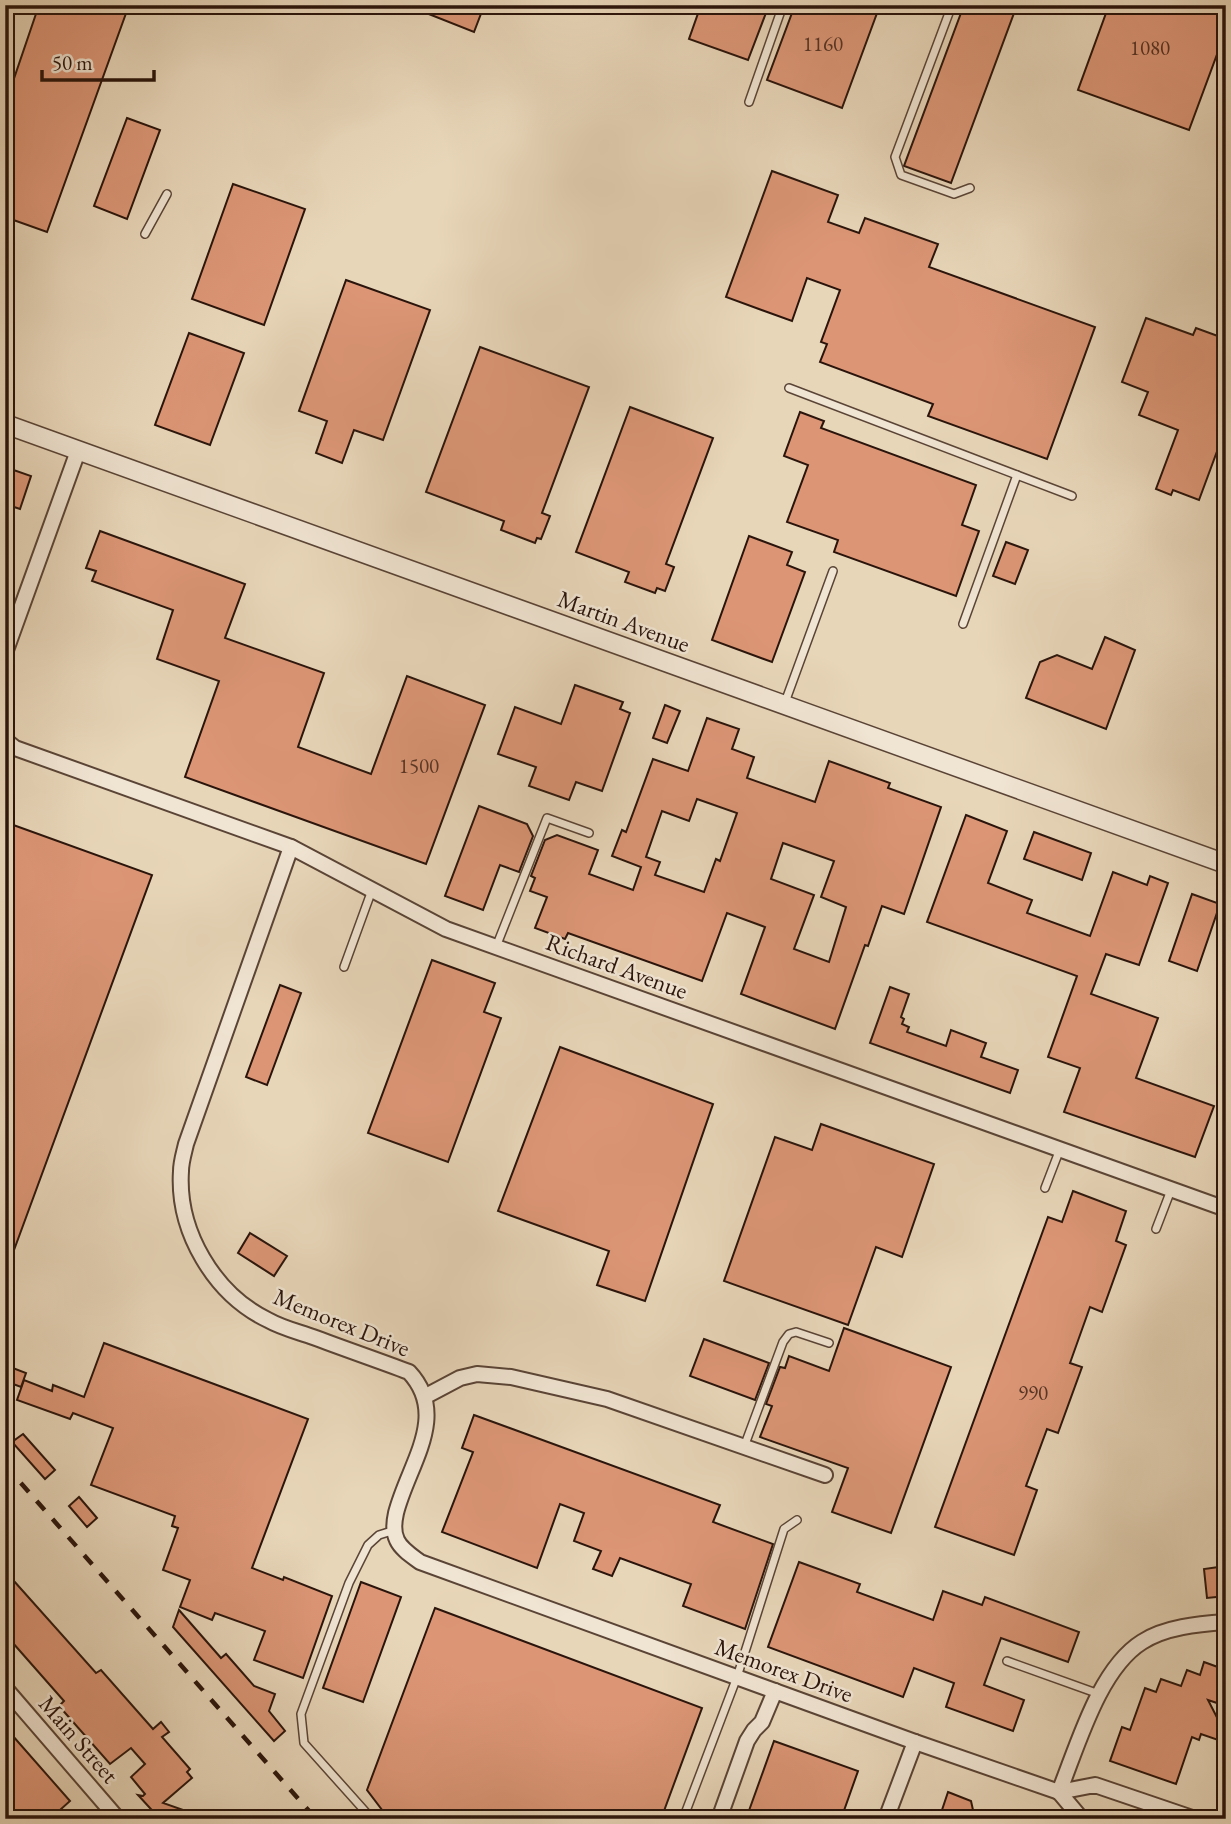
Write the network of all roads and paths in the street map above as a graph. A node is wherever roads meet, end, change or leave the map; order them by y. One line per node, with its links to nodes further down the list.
1 (783, 5): 3 (lane)
2 (952, 5): 4 (lane)
3 (749, 102)
4 (971, 188)
5 (167, 194): 6 (lane)
6 (145, 234)
7 (789, 388): 10 (lane)
8 (5, 424): 9 (street, Martin Avenue)
9 (78, 451): 14 (street); 15 (street, Martin Avenue)
10 (1017, 475): 11 (lane); 13 (lane)
11 (1072, 496)
12 (833, 571): 15 (lane)
13 (963, 624)
14 (5, 653)
15 (784, 705): 19 (street, Martin Avenue)
16 (5, 740): 18 (street, Richard Avenue)
17 (589, 833): 21 (lane)
18 (291, 847): 20 (street, Richard Avenue); 29 (street, Memorex Drive)
19 (1226, 863)
20 (372, 890): 21 (street, Richard Avenue); 22 (lane)
21 (496, 947): 23 (street, Richard Avenue)
22 (344, 967)
23 (1060, 1149): 24 (lane); 25 (street, Richard Avenue)
24 (1045, 1188)
25 (1171, 1189): 26 (street, Richard Avenue); 27 (lane)
26 (1226, 1209)
27 (1156, 1229)
28 (829, 1343): 30 (lane)
29 (426, 1396): 30 (street); 33 (street)
30 (744, 1447): 31 (street)
31 (825, 1475)
32 (797, 1520): 36 (lane)
33 (395, 1530): 36 (street, Memorex Drive); 44 (lane)
34 (1226, 1622): 39 (street)
35 (1007, 1661): 39 (lane)
36 (737, 1677): 38 (street, Memorex Drive); 45 (lane)
37 (5, 1688): 43 (street, Main Street)
38 (775, 1691): 40 (street, Memorex Drive); 46 (street)
39 (1099, 1694): 41 (street)
40 (915, 1742): 41 (street, Memorex Drive); 47 (street)
41 (1059, 1792): 42 (street); 48 (street)
42 (1082, 1818)
43 (118, 1819)
44 (372, 1819)
45 (683, 1819)
46 (719, 1819)
47 (886, 1819)
48 (1195, 1819)

